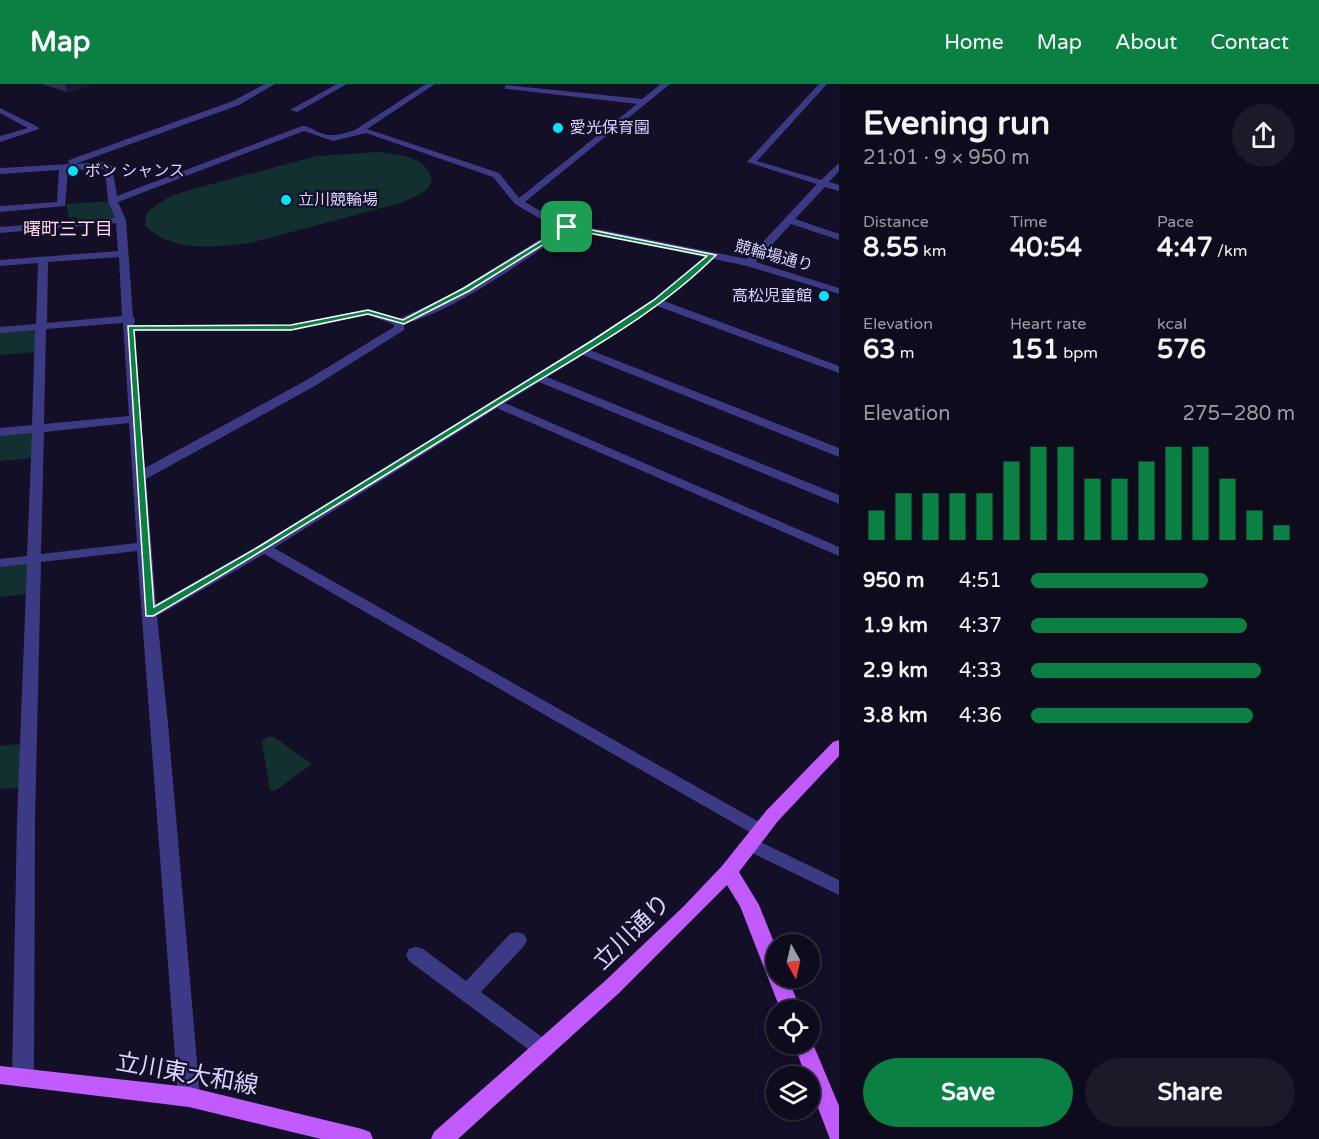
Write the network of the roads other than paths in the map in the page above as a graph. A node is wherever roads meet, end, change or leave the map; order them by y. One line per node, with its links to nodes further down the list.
1 (271, 84): 13 (street)
2 (343, 84): 9 (street)
3 (432, 84): 10 (street)
4 (666, 84): 7 (street)
5 (823, 84): 15 (street)
6 (508, 87): 7 (street)
7 (645, 102): 18 (street)
8 (0, 110): 11 (street)
9 (294, 110)
10 (359, 130): 17 (street); 18 (street)
11 (0, 140)
12 (839, 166): 15 (street)
13 (59, 167): 14 (street); 17 (street); 19 (street)
14 (0, 171)
15 (823, 183): 16 (street); 21 (street)
16 (839, 188)
17 (113, 201): 20 (street)
18 (522, 205): 22 (street, 競輪場通り)
19 (0, 209)
20 (122, 220): 23 (street); 25 (street)
21 (789, 220): 24 (street); 29 (street)
22 (567, 227): 26 (street, 競輪場通り); 32 (street)
23 (0, 230)
24 (839, 237)
25 (125, 253): 27 (street); 33 (street)
26 (712, 255): 29 (street, 競輪場通り); 31 (street)
27 (42, 260): 28 (street); 34 (street)
28 (0, 263)
29 (749, 263): 30 (street, 競輪場通り)
30 (839, 291)
31 (656, 302): 36 (street); 37 (street)
32 (398, 322): 33 (street); 44 (street)
33 (130, 323): 34 (street); 40 (street)
34 (39, 326): 35 (street); 41 (street)
35 (0, 330)
36 (581, 350): 38 (street); 43 (street)
37 (839, 370)
38 (538, 377): 39 (street); 45 (street)
39 (495, 403): 47 (street); 48 (street)
40 (136, 416): 41 (street); 44 (street)
41 (36, 429): 42 (street); 49 (street)
42 (0, 432)
43 (839, 453)
44 (140, 477): 46 (street)
45 (839, 500)
46 (144, 546): 49 (street); 51 (street)
47 (264, 548): 51 (street); 53 (street)
48 (839, 552)
49 (33, 559): 50 (street); 63 (street)
50 (0, 563)
51 (149, 614): 64 (street)
52 (839, 746): 53 (main road, 立川通り)
53 (755, 837): 54 (main road, 立川通り); 55 (street)
54 (729, 871): 57 (main road); 60 (main road, 立川通り)
55 (839, 888)
56 (517, 940): 59 (street)
57 (766, 947)
58 (416, 955): 59 (street)
59 (467, 993): 60 (street)
60 (543, 1049): 67 (main road, 立川通り)
61 (808, 1054): 65 (main road)
62 (0, 1075): 63 (main road, 立川東大和線)
63 (23, 1077): 64 (main road, 立川東大和線)
64 (189, 1097): 66 (main road, 立川東大和線)
65 (839, 1134)
66 (362, 1139)
67 (442, 1139)

